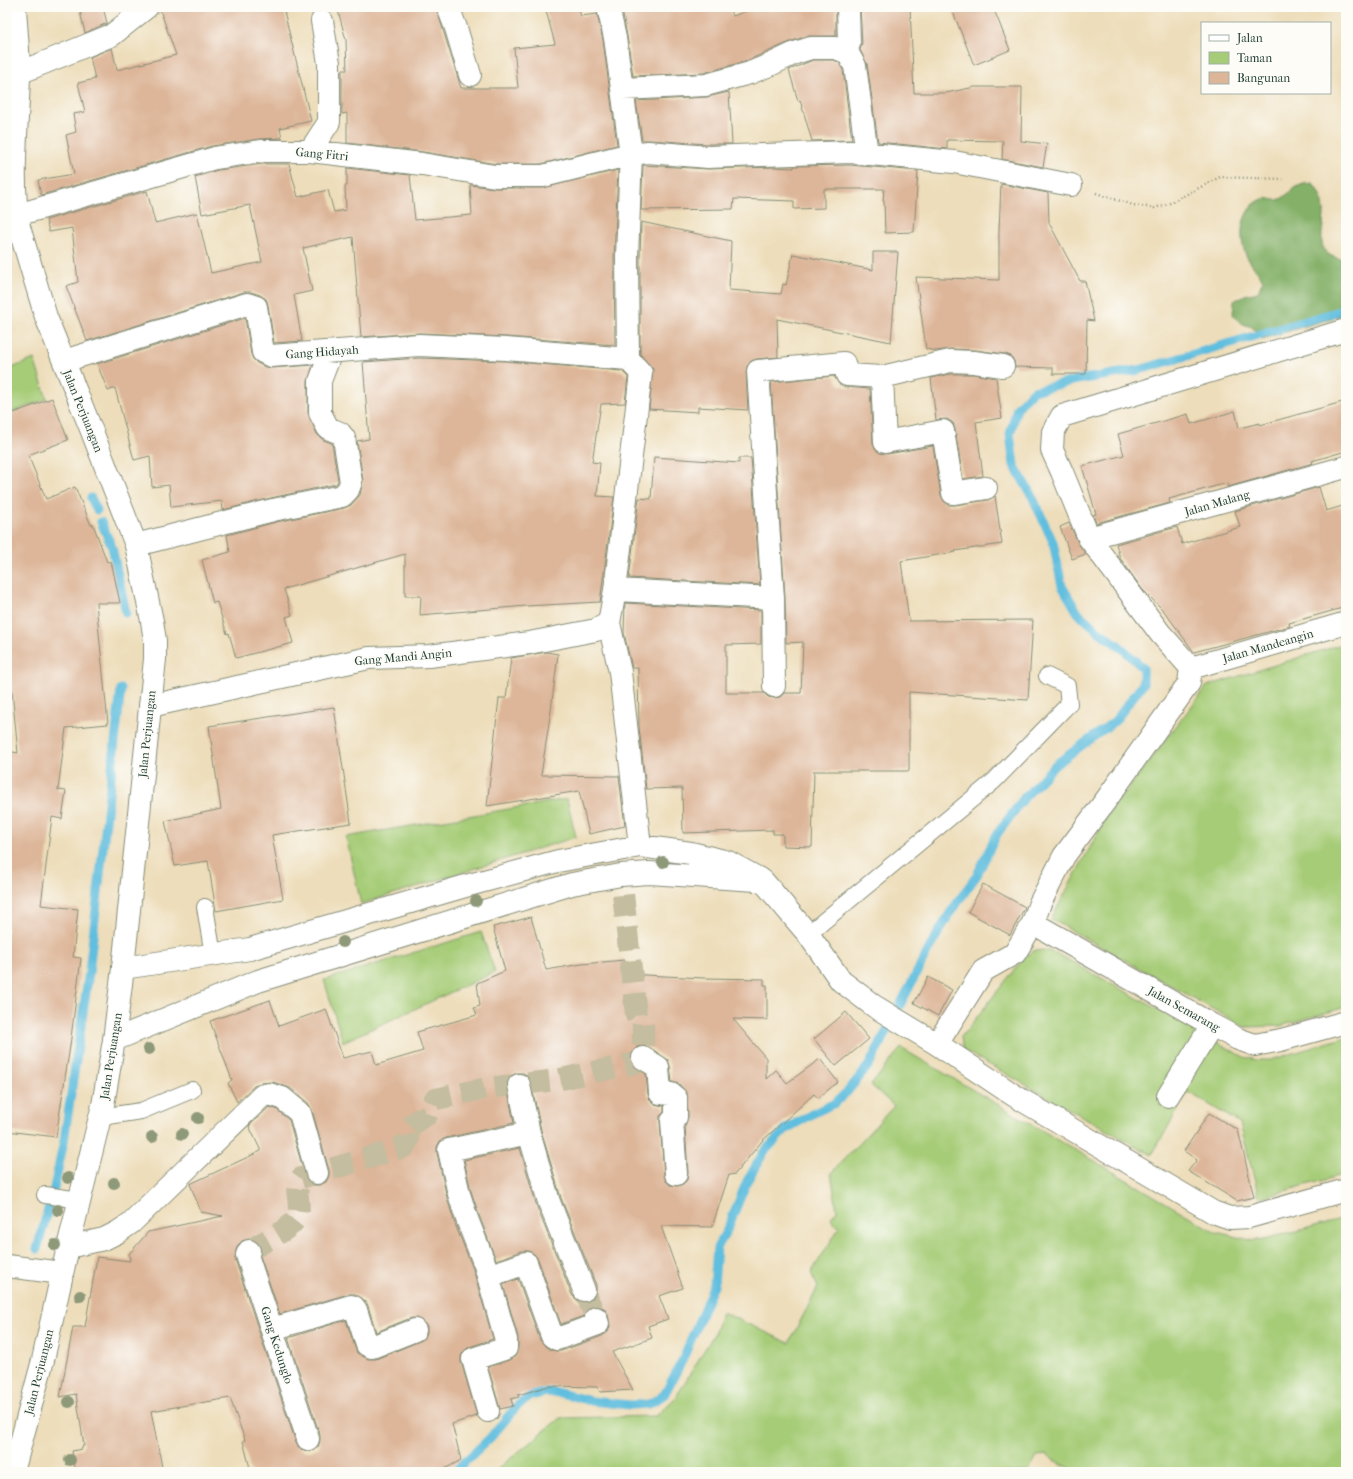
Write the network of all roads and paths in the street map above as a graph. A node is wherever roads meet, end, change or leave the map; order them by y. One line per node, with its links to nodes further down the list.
1 (14, 7): 10 (street, Jalan Perjuangan)
2 (147, 7): 10 (street)
3 (448, 7): 11 (street)
4 (608, 7): 12 (street)
5 (848, 7): 9 (street)
6 (1074, 7): 7 (path)
7 (1086, 7)
8 (322, 21): 13 (street)
9 (847, 52): 12 (street); 16 (street)
10 (19, 73): 14 (street, Jalan Perjuangan)
11 (470, 74)
12 (622, 90): 15 (street)
13 (310, 151): 15 (street, Gang Fitri); 19 (street, Gang Fitri)
14 (11, 153): 19 (street, Jalan Perjuangan)
15 (631, 154): 16 (street, Gang Fitri); 22 (street)
16 (867, 154): 18 (street, Gang Fitri)
17 (1283, 179): 18 (path)
18 (1071, 185)
19 (17, 215): 23 (street, Jalan Perjuangan)
20 (1346, 330): 28 (street)
21 (331, 352): 22 (street, Gang Hidayah); 23 (street, Gang Hidayah); 29 (street)
22 (628, 359): 30 (street)
23 (64, 362): 29 (street, Jalan Perjuangan)
24 (1002, 366): 25 (street)
25 (882, 377): 27 (street); 31 (street)
26 (1346, 467): 28 (street, Jalan Malang)
27 (986, 488)
28 (1089, 538): 34 (street)
29 (136, 545): 37 (street, Jalan Perjuangan)
30 (615, 590): 31 (street); 32 (street)
31 (773, 598): 36 (street)
32 (609, 623): 37 (street, Gang Mandi Angin); 38 (street)
33 (1346, 623): 34 (street, Jalan Mandeangin)
34 (1191, 668): 41 (street)
35 (1047, 676): 42 (lane)
36 (774, 686)
37 (150, 706): 45 (street, Jalan Perjuangan)
38 (640, 846): 39 (street); 43 (street)
39 (763, 881): 42 (street); 46 (street)
40 (205, 907): 44 (lane)
41 (1033, 923): 48 (street, Jalan Semarang); 50 (street)
42 (808, 934): 50 (street)
43 (250, 949): 44 (street); 46 (street)
44 (213, 955): 45 (street)
45 (123, 968): 49 (street, Jalan Perjuangan)
46 (258, 981): 49 (street)
47 (1346, 1022): 48 (street, Jalan Semarang)
48 (1212, 1025): 54 (street)
49 (114, 1040): 55 (street, Jalan Perjuangan)
50 (937, 1044): 59 (street)
51 (643, 1058): 58 (street)
52 (519, 1085): 56 (street)
53 (192, 1090): 55 (lane)
54 (1168, 1096)
55 (101, 1117): 61 (street, Jalan Perjuangan)
56 (529, 1133): 66 (street); 67 (street)
57 (317, 1173): 62 (street)
58 (676, 1174)
59 (1346, 1190)
60 (45, 1195): 61 (lane)
61 (80, 1200): 62 (street, Jalan Perjuangan)
62 (68, 1247): 65 (street, Jalan Perjuangan)
63 (249, 1251): 69 (street, Gang Kedunglo)
64 (16, 1267): 65 (street)
65 (62, 1273): 73 (street, Jalan Perjuangan)
66 (488, 1276): 68 (street); 71 (street)
67 (584, 1290)
68 (596, 1318)
69 (272, 1329): 70 (street); 72 (street, Gang Kedunglo)
70 (415, 1330)
71 (488, 1411)
72 (308, 1439)
73 (13, 1472)

